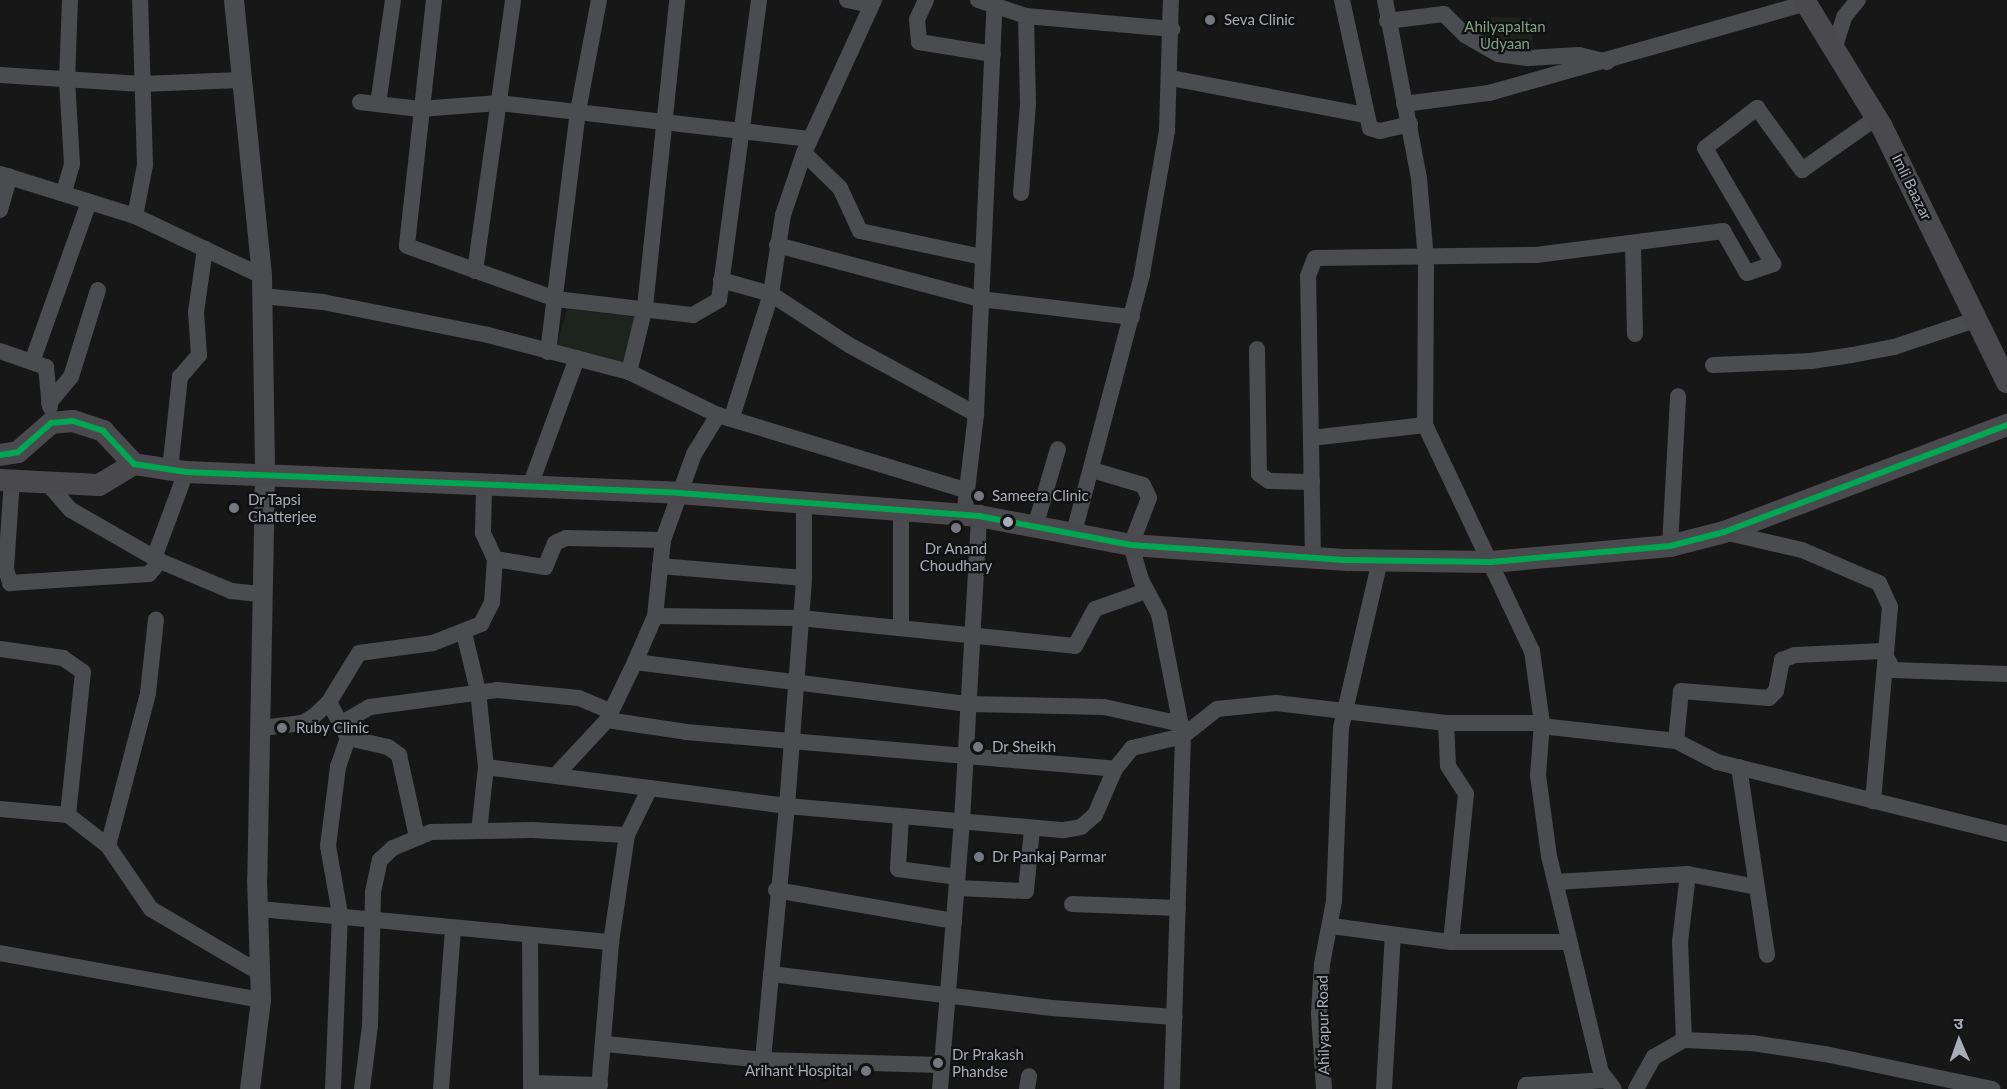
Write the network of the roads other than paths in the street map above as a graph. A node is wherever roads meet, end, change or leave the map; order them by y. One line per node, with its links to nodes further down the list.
1 (70, 0): 30 (street)
2 (140, 0): 31 (street)
3 (234, 0): 29 (street)
4 (393, 0): 34 (street)
5 (434, 0): 36 (street)
6 (513, 0): 33 (street)
7 (599, 0): 37 (street)
8 (678, 0): 40 (street)
9 (759, 0): 42 (street)
10 (847, 0): 18 (street)
11 (926, 0): 25 (street)
12 (978, 0): 19 (street)
13 (1171, 0): 23 (street)
14 (1341, 0): 38 (street)
15 (1385, 0): 22 (street)
16 (1857, 0): 24 (street)
17 (1805, 1): 24 (main road, Imli Baazar); 26 (street)
18 (872, 3): 43 (street)
19 (995, 4): 21 (street); 25 (street)
20 (1444, 7): 22 (street); 26 (street)
21 (1026, 16): 23 (street); 46 (street)
22 (1387, 21): 35 (street)
23 (1172, 28): 28 (street)
24 (1834, 50): 39 (main road, Imli Baazar)
25 (993, 54): 53 (street)
26 (1608, 62): 35 (street)
27 (0, 75): 30 (street)
28 (1171, 78): 38 (street); 63 (street)
29 (240, 80): 31 (street); 57 (street)
30 (67, 81): 31 (street); 45 (street)
31 (142, 84): 49 (street)
32 (360, 102): 34 (street)
33 (499, 103): 36 (street); 37 (street); 55 (street)
34 (378, 104): 36 (street)
35 (1404, 104): 41 (street)
36 (420, 110): 55 (street)
37 (578, 111): 40 (street); 60 (street)
38 (1365, 115): 41 (street)
39 (1876, 118): 51 (street); 64 (main road, Imli Baazar)
40 (663, 122): 42 (street); 62 (street)
41 (1410, 124): 54 (street)
42 (739, 129): 43 (street); 56 (street)
43 (807, 146): 50 (street); 53 (street)
44 (5, 175): 45 (street); 48 (street)
45 (64, 192): 47 (street)
46 (1021, 193)
47 (89, 202): 49 (street); 70 (street)
48 (0, 210)
49 (135, 216): 52 (street)
50 (777, 245): 59 (street); 61 (street)
51 (1632, 246): 54 (street); 65 (street)
52 (205, 249): 57 (street); 85 (street)
53 (982, 257): 61 (street)
54 (1426, 259): 78 (street); 80 (street)
55 (475, 271): 60 (street)
56 (721, 280): 59 (street); 62 (street)
57 (262, 286): 68 (street); 86 (street)
58 (98, 290): 75 (street)
59 (771, 294): 76 (street); 77 (street)
60 (556, 299): 62 (street); 68 (street)
61 (980, 299): 63 (street); 76 (street)
62 (645, 307): 72 (street)
63 (1132, 317): 84 (street)
64 (1978, 319): 71 (street); 73 (main road, Imli Baazar)
65 (1635, 334)
66 (1257, 349): 88 (street)
67 (0, 351): 70 (street)
68 (548, 352): 69 (street)
69 (577, 358): 72 (street); 91 (street)
70 (32, 362): 75 (street)
71 (1713, 365)
72 (629, 372): 77 (street)
73 (2007, 382)
74 (1678, 396): 102 (street)
75 (50, 413): 82 (main road); 83 (main road)
76 (976, 414): 92 (street)
77 (725, 416): 92 (street); 93 (street)
78 (1425, 424): 80 (street); 107 (street)
79 (2007, 425): 98 (main road)
80 (1311, 438): 88 (street)
81 (1058, 449): 97 (street)
82 (0, 454)
83 (134, 464): 85 (main road); 90 (main road)
84 (1092, 470): 99 (street); 101 (street)
85 (178, 471): 86 (main road); 105 (street)
86 (265, 477): 89 (main road); 111 (street)
87 (6, 480): 90 (main road); 105 (street)
88 (1312, 482): 103 (street)
89 (484, 484): 91 (main road); 104 (street)
90 (50, 485): 105 (street)
91 (530, 486): 93 (main road)
92 (968, 491): 96 (street)
93 (679, 493): 94 (main road); 100 (street)
94 (804, 504): 95 (main road); 109 (street)
95 (901, 510): 96 (main road); 115 (street)
96 (972, 516): 97 (main road); 117 (street)
97 (1035, 527): 99 (main road)
98 (1724, 532): 102 (main road); 119 (street)
99 (1073, 536): 101 (main road)
100 (663, 540): 104 (street); 108 (street)
101 (1131, 545): 103 (main road); 110 (street)
102 (1670, 546): 107 (main road)
103 (1313, 558): 106 (main road)
104 (495, 559): 116 (street)
105 (157, 560): 111 (street)
106 (1380, 561): 107 (main road); 126 (street, Ahilyapur Road)
107 (1491, 562): 129 (street)
108 (660, 566): 109 (street); 112 (street)
109 (804, 578): 113 (street)
110 (1146, 591): 117 (street); 132 (street)
111 (262, 594): 130 (street)
112 (655, 615): 113 (street); 120 (street)
113 (800, 618): 115 (street); 122 (street)
114 (156, 619): 152 (street)
115 (901, 627): 117 (street)
116 (464, 633): 123 (street); 124 (street)
117 (972, 633): 125 (street)
118 (0, 649): 144 (street)
119 (1883, 651): 121 (street); 134 (street); 141 (street)
120 (635, 662): 122 (street); 127 (street)
121 (2007, 674)
122 (795, 682): 125 (street); 133 (street)
123 (478, 691): 127 (street); 131 (street); 136 (street)
124 (329, 702): 130 (street); 131 (street)
125 (966, 704): 132 (street); 135 (street)
126 (1347, 712): 128 (street); 132 (street); 164 (street, Ahilyapur Road)
127 (608, 716): 133 (street); 139 (street)
128 (1446, 723): 129 (street); 169 (street)
129 (1541, 725): 134 (street); 154 (street)
130 (262, 728): 160 (street)
131 (345, 730): 151 (street); 161 (street)
132 (1182, 730): 138 (street); 159 (street)
133 (790, 739): 135 (street); 142 (street)
134 (1676, 741): 137 (street)
135 (963, 758): 138 (street); 146 (street)
136 (486, 767): 139 (street); 148 (street)
137 (1739, 767): 141 (street); 156 (street)
138 (1115, 769): 147 (street)
139 (555, 776): 140 (street)
140 (650, 788): 142 (street); 150 (street)
141 (1873, 801): 149 (street)
142 (788, 806): 145 (street); 157 (street)
143 (0, 809): 144 (street)
144 (68, 815): 152 (street)
145 (901, 817): 146 (street); 155 (street)
146 (962, 822): 147 (street); 155 (street)
147 (1032, 829): 155 (street)
148 (480, 831): 150 (street); 151 (street)
149 (2007, 834)
150 (627, 835): 168 (street)
151 (417, 837): 163 (street)
152 (108, 846): 173 (street)
153 (1688, 874): 154 (street); 156 (street); 178 (street)
154 (1556, 882): 170 (street)
155 (957, 883): 162 (street)
156 (1757, 887): 172 (street)
157 (776, 890): 162 (street); 174 (street)
158 (1072, 904): 159 (street)
159 (1178, 908): 177 (street)
160 (260, 909): 161 (street); 173 (street)
161 (340, 914): 163 (street); 186 (street)
162 (954, 921): 175 (street)
163 (375, 923): 165 (street); 187 (street)
164 (1332, 926): 166 (street); 191 (street, Ahilyapur Road)
165 (453, 930): 167 (street); 188 (street)
166 (1393, 935): 169 (street); 192 (street)
167 (530, 936): 168 (street); 183 (street)
168 (611, 942): 179 (street)
169 (1451, 942): 170 (street)
170 (1569, 942): 182 (street)
171 (0, 953): 176 (street)
172 (1767, 955)
173 (260, 974): 176 (street)
174 (771, 974): 175 (street); 180 (street)
175 (946, 996): 177 (street); 181 (street)
176 (261, 1000): 185 (street)
177 (1174, 1017): 190 (street)
178 (1684, 1040): 194 (street); 195 (street)
179 (606, 1044): 180 (street); 184 (street)
180 (763, 1060): 181 (street)
181 (941, 1065): 189 (street)
182 (1610, 1084): 193 (street)
183 (531, 1086): 184 (street)
184 (599, 1087)
185 (250, 1089)
186 (333, 1089)
187 (362, 1089)
188 (441, 1089)
189 (940, 1089)
190 (1172, 1089)
191 (1324, 1089)
192 (1384, 1089)
193 (1525, 1089)
194 (1636, 1089)
195 (1992, 1089)

